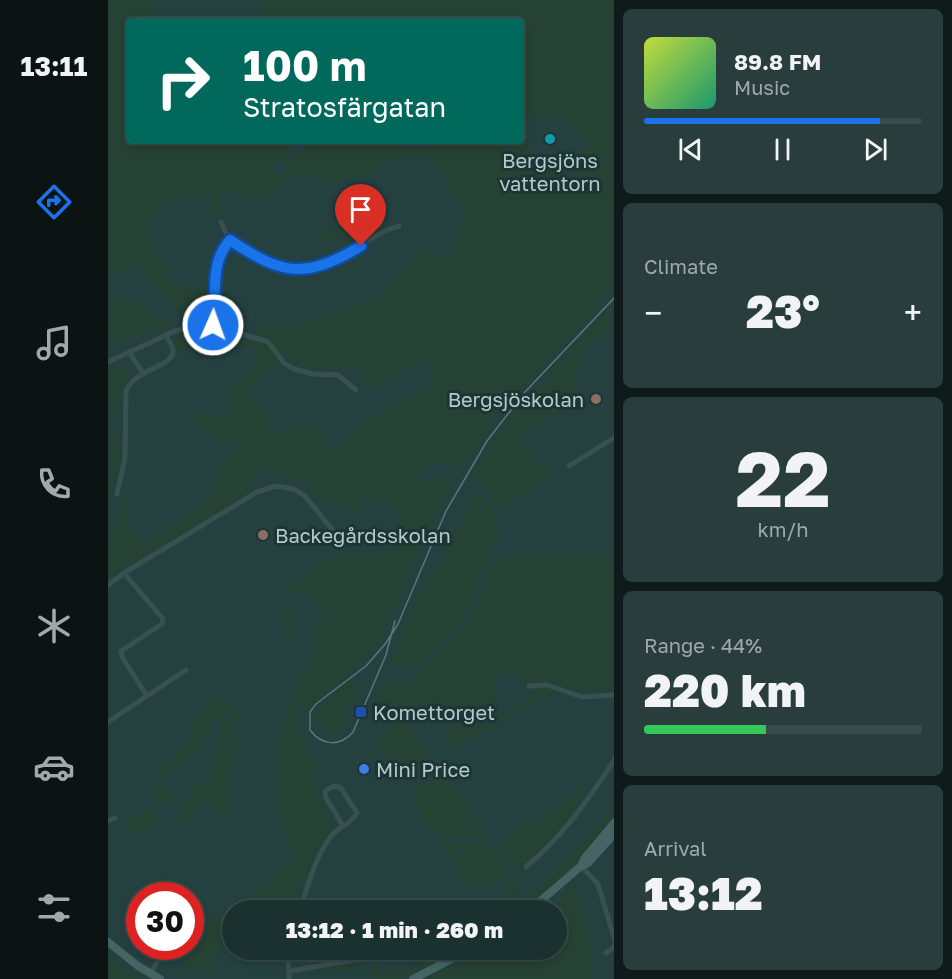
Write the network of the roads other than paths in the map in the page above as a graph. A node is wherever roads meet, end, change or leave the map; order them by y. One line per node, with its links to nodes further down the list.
1 (221, 222): 3 (street)
2 (399, 226): 3 (street)
3 (230, 240): 4 (street)
4 (213, 325): 5 (street); 9 (street)
5 (165, 335): 6 (street); 8 (street)
6 (129, 352): 7 (street); 8 (street)
7 (108, 362)
8 (143, 373): 12 (street)
9 (356, 390)
10 (614, 438): 11 (street)
11 (569, 466)
12 (117, 494)
13 (345, 535): 14 (street)
14 (124, 573): 15 (street); 19 (street)
15 (108, 585)
16 (186, 670): 19 (street)
17 (529, 686): 18 (street)
18 (614, 695)
19 (147, 696): 20 (street)
20 (108, 722)
21 (614, 760): 28 (street)
22 (115, 818): 23 (street)
23 (108, 821)
24 (614, 823): 27 (street)
25 (343, 826): 25 (street); 29 (street)
26 (614, 834): 27 (street)
27 (581, 866): 30 (street); 31 (street)
28 (526, 867)
29 (304, 900)
30 (542, 900)
31 (614, 939)
32 (108, 944): 40 (street)
33 (614, 947): 34 (street)
34 (606, 953)
35 (159, 960): 40 (street)
36 (288, 960): 39 (street)
37 (355, 960): 39 (street)
38 (450, 960): 43 (street)
39 (289, 971): 42 (street)
40 (150, 976): 41 (street)
41 (160, 979)
42 (289, 979)
43 (413, 979)

